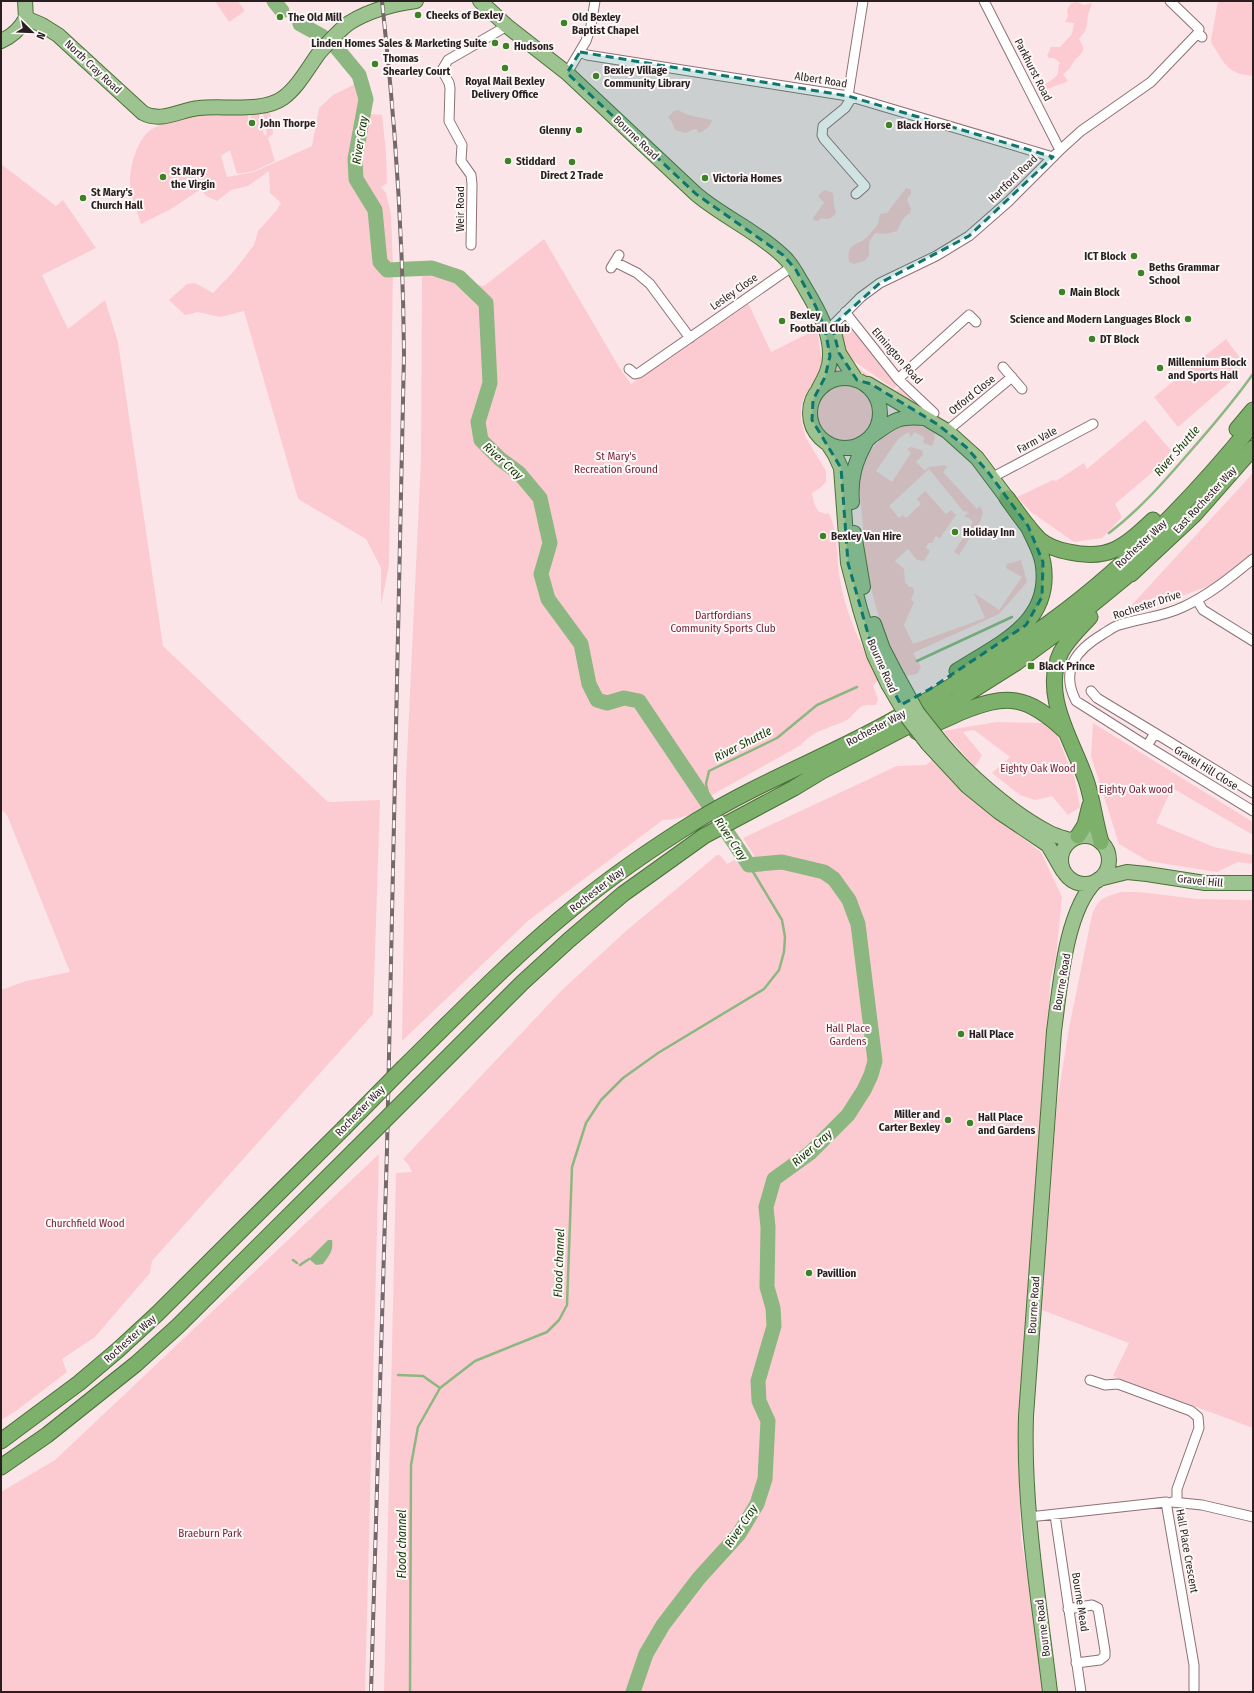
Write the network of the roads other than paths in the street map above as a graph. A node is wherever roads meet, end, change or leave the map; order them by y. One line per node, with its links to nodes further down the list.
1 (25, 1): 8 (main road)
2 (480, 1): 9 (main road, Bourne Road)
3 (595, 1): 11 (street)
4 (863, 1): 13 (street)
5 (984, 1): 14 (street, Parkhurst Road)
6 (1170, 1): 14 (street, Hartford Road)
7 (409, 2): 8 (main road, North Cray Road)
8 (26, 18): 10 (main road)
9 (507, 26): 12 (main road, Bourne Road); 17 (street, Weir Road)
10 (1, 41)
11 (580, 52): 12 (street); 13 (street, Albert Road)
12 (567, 73): 19 (main road, Bourne Road)
13 (850, 97): 15 (street, Albert Road); 16 (street)
14 (1060, 150): 15 (street, Hartford Road)
15 (1052, 157): 20 (street, Hartford Road)
16 (856, 194)
17 (471, 245)
18 (615, 262): 23 (street)
19 (794, 268): 22 (main road, Bourne Road); 23 (street, Lesley Close); 30 (main road, Bourne Road)
20 (845, 312): 22 (street, Hartford Road); 28 (street, Elmington Road)
21 (976, 322): 28 (street)
22 (832, 326): 27 (main road, Bourne Road)
23 (690, 338): 25 (street, Lesley Close)
24 (1003, 367): 26 (street, Otford Close)
25 (629, 369)
26 (1012, 378): 29 (street, Otford Close); 35 (street, Otford Close)
27 (857, 380): 30 (main road); 32 (main road); 36 (main road)
28 (898, 380): 32 (street, Elmington Road)
29 (1022, 389)
30 (818, 390): 37 (main road)
31 (1253, 410): 41 (highway)
32 (930, 416): 35 (main road); 36 (main road)
33 (1093, 424): 39 (street, Farm Vale)
34 (1253, 424): 53 (highway, Rochester Way)
35 (947, 431): 39 (main road)
36 (870, 438): 37 (main road); 46 (main road, Bourne Road)
37 (828, 444): 46 (main road, Bourne Road)
38 (1253, 448): 43 (highway, East Rochester Way)
39 (993, 477): 40 (main road)
40 (1007, 498): 41 (highway)
41 (1028, 526): 53 (highway)
42 (1253, 559): 44 (street, Rochester Drive)
43 (1138, 567): 49 (highway); 54 (highway, Rochester Way)
44 (1198, 600): 45 (street); 48 (street, Rochester Drive)
45 (1253, 642)
46 (892, 680): 51 (main road, Bourne Road, bridge)
47 (1091, 691): 50 (street, Gravel Hill Close)
48 (1085, 706): 52 (street, Gravel Hill Close)
49 (1068, 733): 54 (highway); 56 (highway)
50 (1155, 733): 52 (street); 55 (street, Gravel Hill Close)
51 (932, 740): 58 (main road, Bourne Road); 61 (main road, Bourne Road)
52 (1147, 746): 57 (street, Gravel Hill Close)
53 (773, 779): 67 (highway, Rochester Way, bridge)
54 (794, 788): 68 (highway, Rochester Way, bridge)
55 (1253, 793)
56 (1092, 800): 58 (highway); 59 (highway)
57 (1253, 811)
58 (1074, 838): 59 (main road); 61 (main road)
59 (1102, 842): 60 (main road)
60 (1109, 855): 62 (main road, Gravel Hill); 63 (main road)
61 (1066, 874): 63 (main road); 65 (main road, Bourne Road)
62 (1147, 874): 63 (main road, Gravel Hill); 64 (main road, Gravel Hill)
63 (1098, 880): 65 (main road, Bourne Road)
64 (1253, 883)
65 (1073, 918): 72 (main road, Bourne Road)
66 (1090, 1380): 70 (street)
67 (1, 1441)
68 (1, 1467)
69 (1166, 1502): 70 (street); 71 (street, Hall Place Crescent); 78 (street, Hall Place Crescent)
70 (1177, 1502): 73 (street)
71 (1054, 1515): 72 (street, Hall Place Crescent); 74 (street, Bourne Mead)
72 (1029, 1517): 76 (main road, Bourne Road)
73 (1253, 1517)
74 (1068, 1609): 75 (street, Bourne Mead); 75 (street)
75 (1076, 1663): 77 (street, Bourne Mead)
76 (1050, 1692)
77 (1080, 1692)
78 (1194, 1692)

